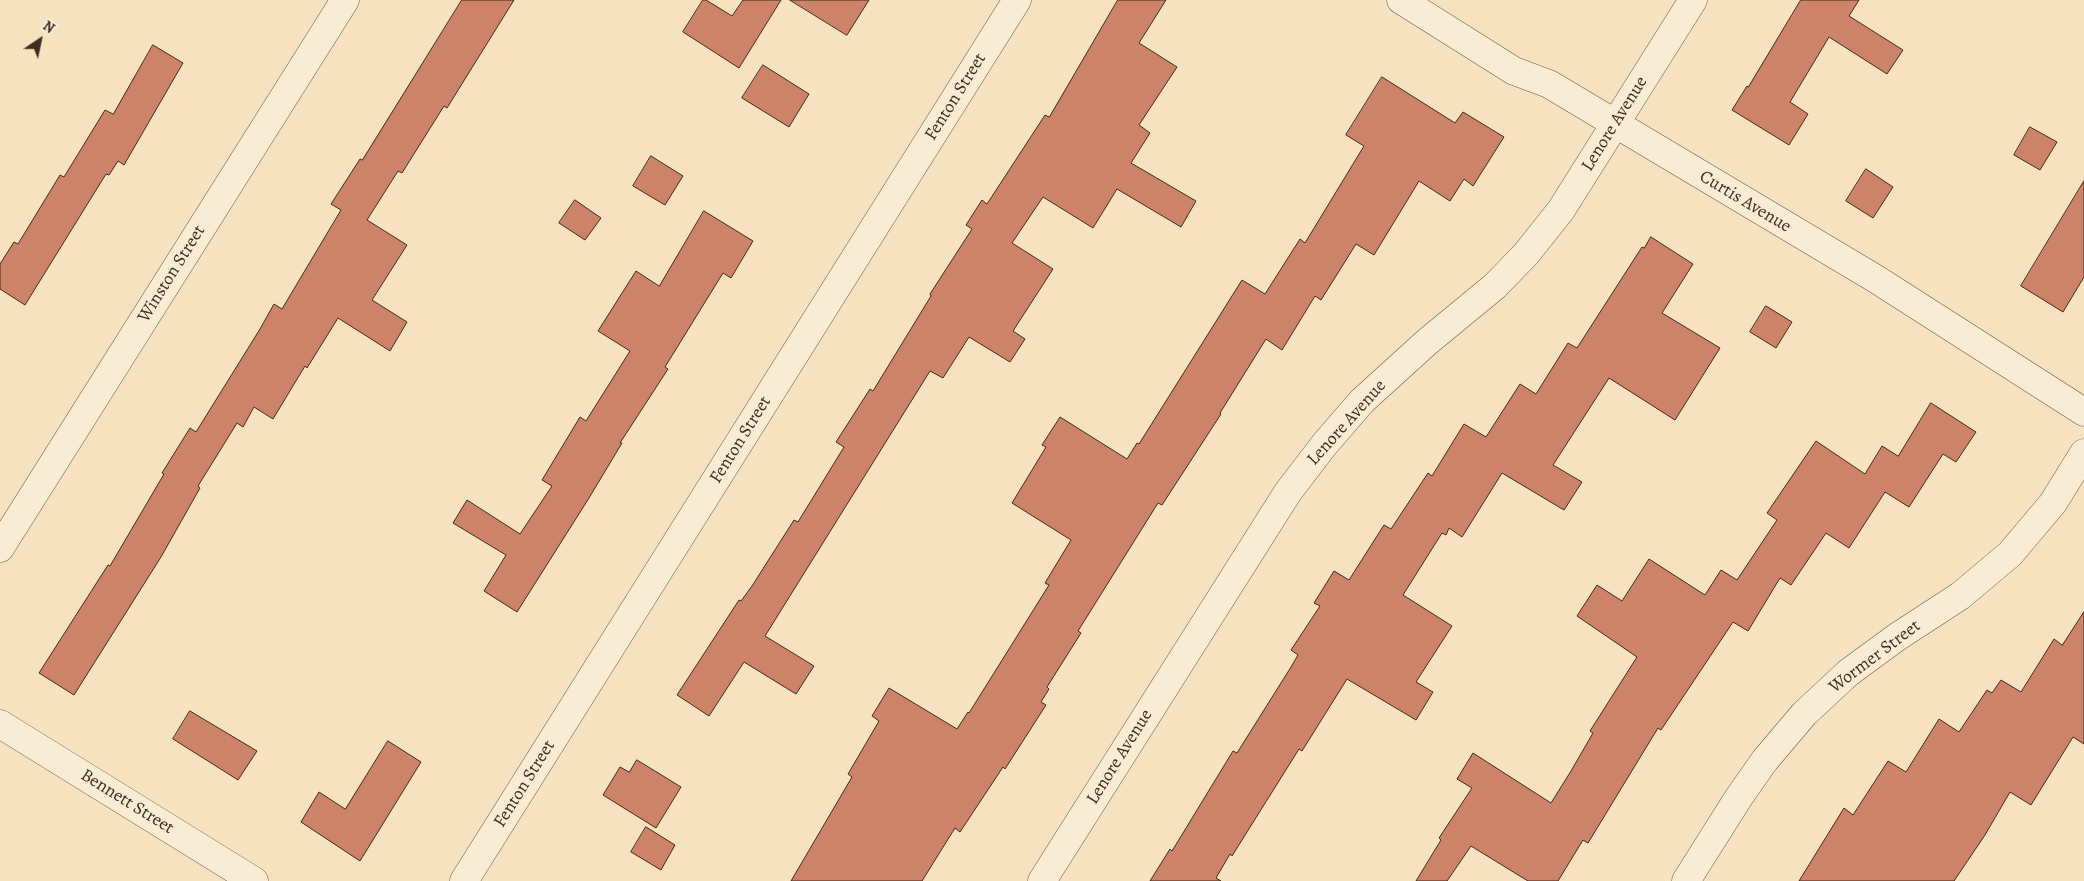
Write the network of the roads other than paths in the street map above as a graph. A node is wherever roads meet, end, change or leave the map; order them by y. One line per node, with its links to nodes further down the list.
1 (344, 0): 8 (street, Winston Street)
2 (1017, 0): 11 (street, Fenton Street)
3 (1401, 0): 5 (street, Curtis Avenue)
4 (1693, 0): 5 (street, Lenore Avenue)
5 (1615, 124): 6 (street, Curtis Avenue); 12 (street, Lenore Avenue)
6 (2084, 412)
7 (2084, 453): 13 (street, Wormer Street)
8 (0, 548)
9 (0, 724): 10 (street, Bennett Street)
10 (254, 881)
11 (464, 881)
12 (1042, 881)
13 (1686, 881)

